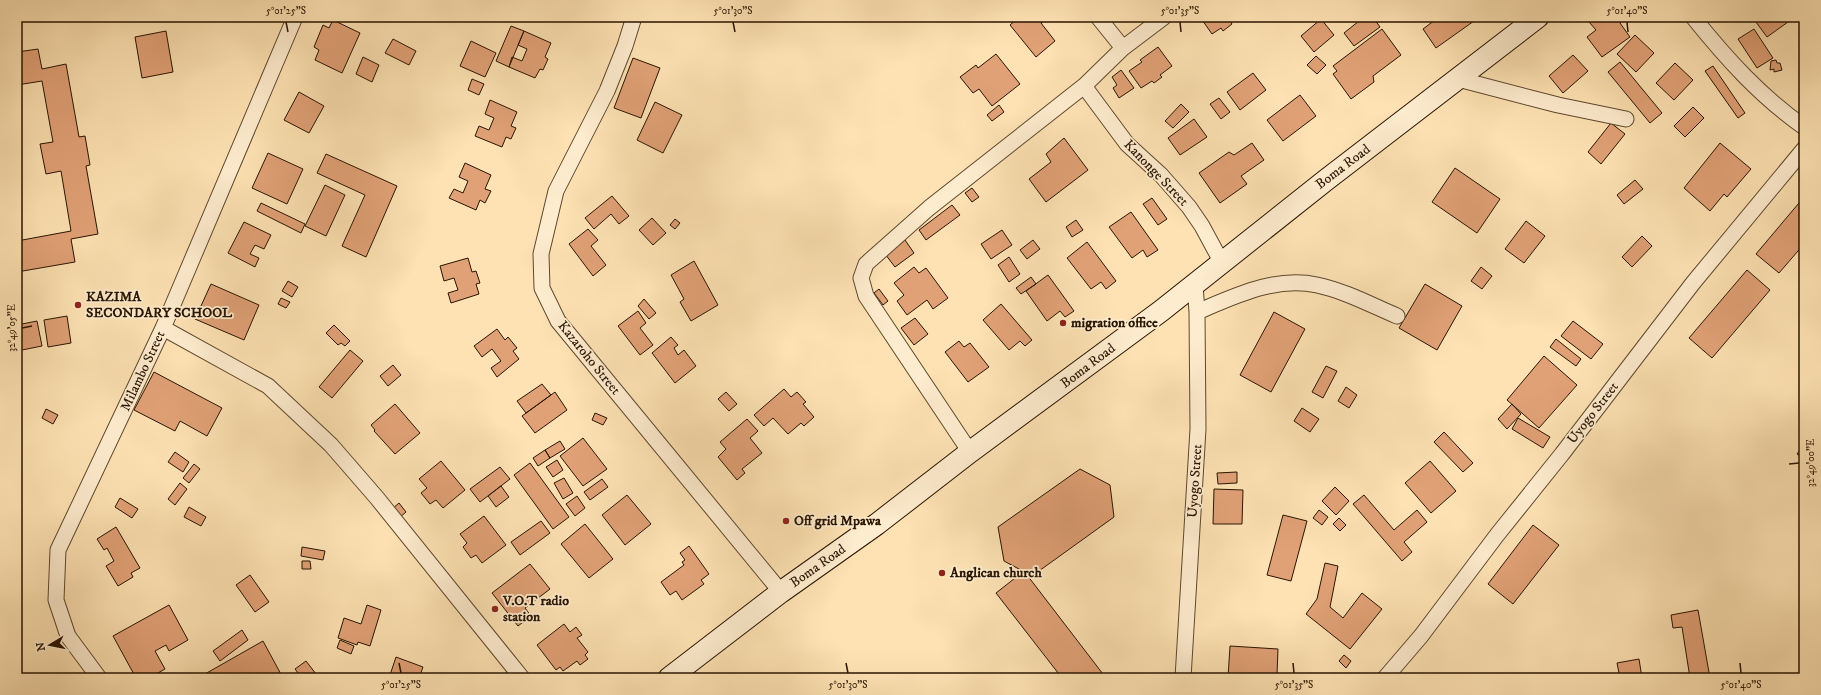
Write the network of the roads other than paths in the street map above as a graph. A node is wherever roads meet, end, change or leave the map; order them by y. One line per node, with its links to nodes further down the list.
1 (295, 17): 17 (street, Milambo Street)
2 (634, 17): 19 (street, Kazaroho Street)
3 (1098, 17): 7 (street)
4 (1164, 17): 7 (street)
5 (1538, 17): 8 (main road, Boma Road)
6 (1693, 17): 11 (street)
7 (1123, 48): 9 (street)
8 (1458, 79): 10 (street); 13 (main road, Boma Road)
9 (1084, 86): 13 (street, Kanonge Street); 18 (street)
10 (1626, 119)
11 (1804, 127)
12 (1804, 149): 24 (street, Uyogo Street)
13 (1222, 263): 14 (main road, Boma Road)
14 (1195, 285): 15 (street, Uyogo Street); 18 (main road, Boma Road)
15 (1197, 312): 16 (street); 23 (street, Uyogo Street)
16 (1397, 316)
17 (163, 328): 20 (street, Milambo Street); 21 (street)
18 (970, 452): 19 (main road, Boma Road)
19 (782, 592): 22 (main road, Boma Road)
20 (99, 678)
21 (522, 678)
22 (669, 678)
23 (1183, 678)
24 (1385, 678)

